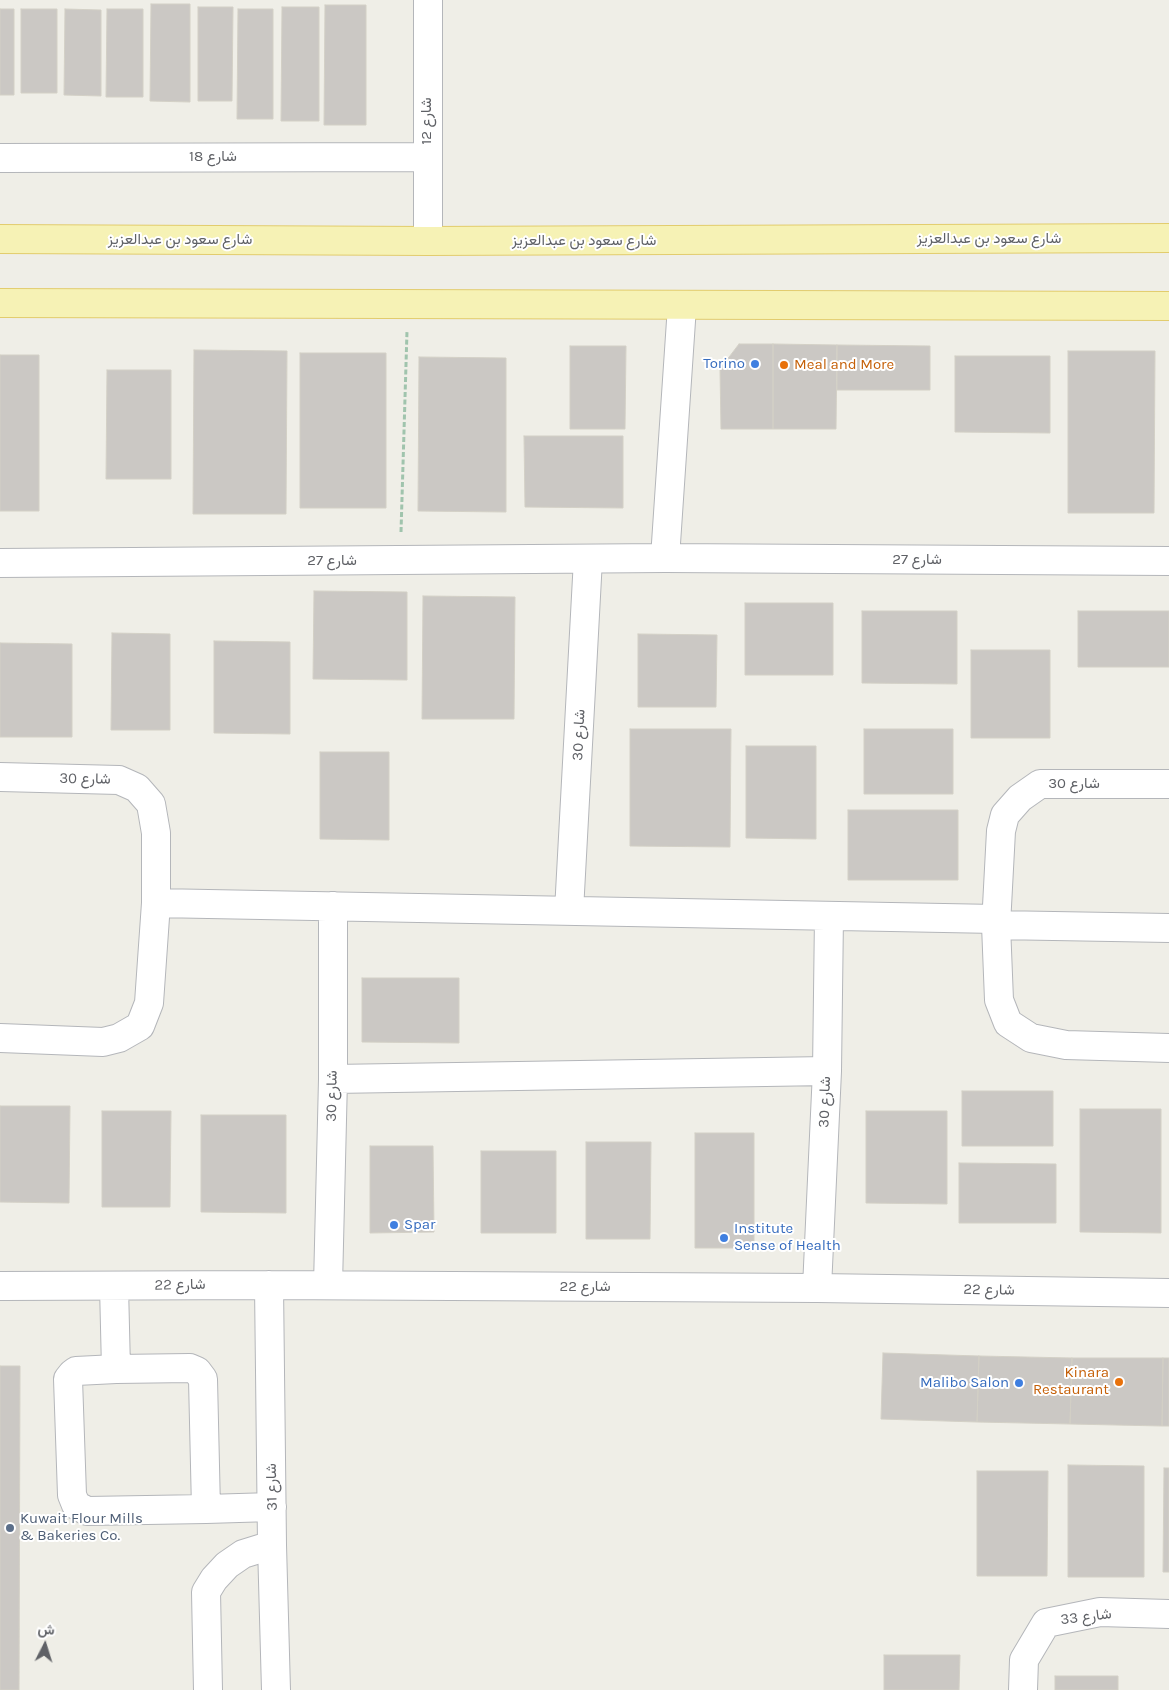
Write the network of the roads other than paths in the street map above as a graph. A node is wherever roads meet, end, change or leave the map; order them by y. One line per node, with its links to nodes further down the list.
1 (428, 0): 2 (street, شارع 12)
2 (427, 157): 3 (street, شارع 18); 6 (street, شارع 12)
3 (0, 158)
4 (0, 238): 6 (main road, شارع سعود بن عبدالعزيز)
5 (1169, 238): 6 (main road, شارع سعود بن عبدالعزيز)
6 (428, 241)
7 (0, 303): 8 (main road)
8 (682, 306): 9 (main road); 10 (street)
9 (1169, 306)
10 (665, 558): 11 (street, شارع 27); 12 (street, شارع 27)
11 (588, 559): 13 (street, شارع 27); 18 (street, شارع 30)
12 (1169, 561)
13 (0, 563)
14 (0, 777): 16 (street, شارع 30)
15 (1169, 784): 20 (street, شارع 30)
16 (156, 903): 17 (street); 22 (street, شارع 30)
17 (333, 906): 18 (street); 25 (street, شارع 30)
18 (569, 911): 19 (street)
19 (829, 916): 20 (street); 24 (street, شارع 30)
20 (996, 922): 21 (street); 23 (street, شارع 30)
21 (1169, 928)
22 (0, 1038)
23 (1169, 1048)
24 (827, 1071): 25 (street); 30 (street, شارع 30)
25 (333, 1080): 27 (street, شارع 30)
26 (269, 1285): 27 (street, شارع 22); 29 (street, شارع 22); 33 (street, شارع 31)
27 (328, 1285): 30 (street, شارع 22)
28 (0, 1286): 29 (street, شارع 22)
29 (114, 1286): 32 (street)
30 (817, 1288): 31 (street, شارع 22)
31 (1169, 1293)
32 (116, 1369): 34 (street); 34 (street)
33 (272, 1507): 34 (street); 35 (street, شارع 31)
34 (206, 1509)
35 (272, 1545): 37 (street); 38 (street, شارع 31)
36 (1169, 1614): 39 (street, شارع 33)
37 (208, 1690)
38 (276, 1690)
39 (1023, 1690)

